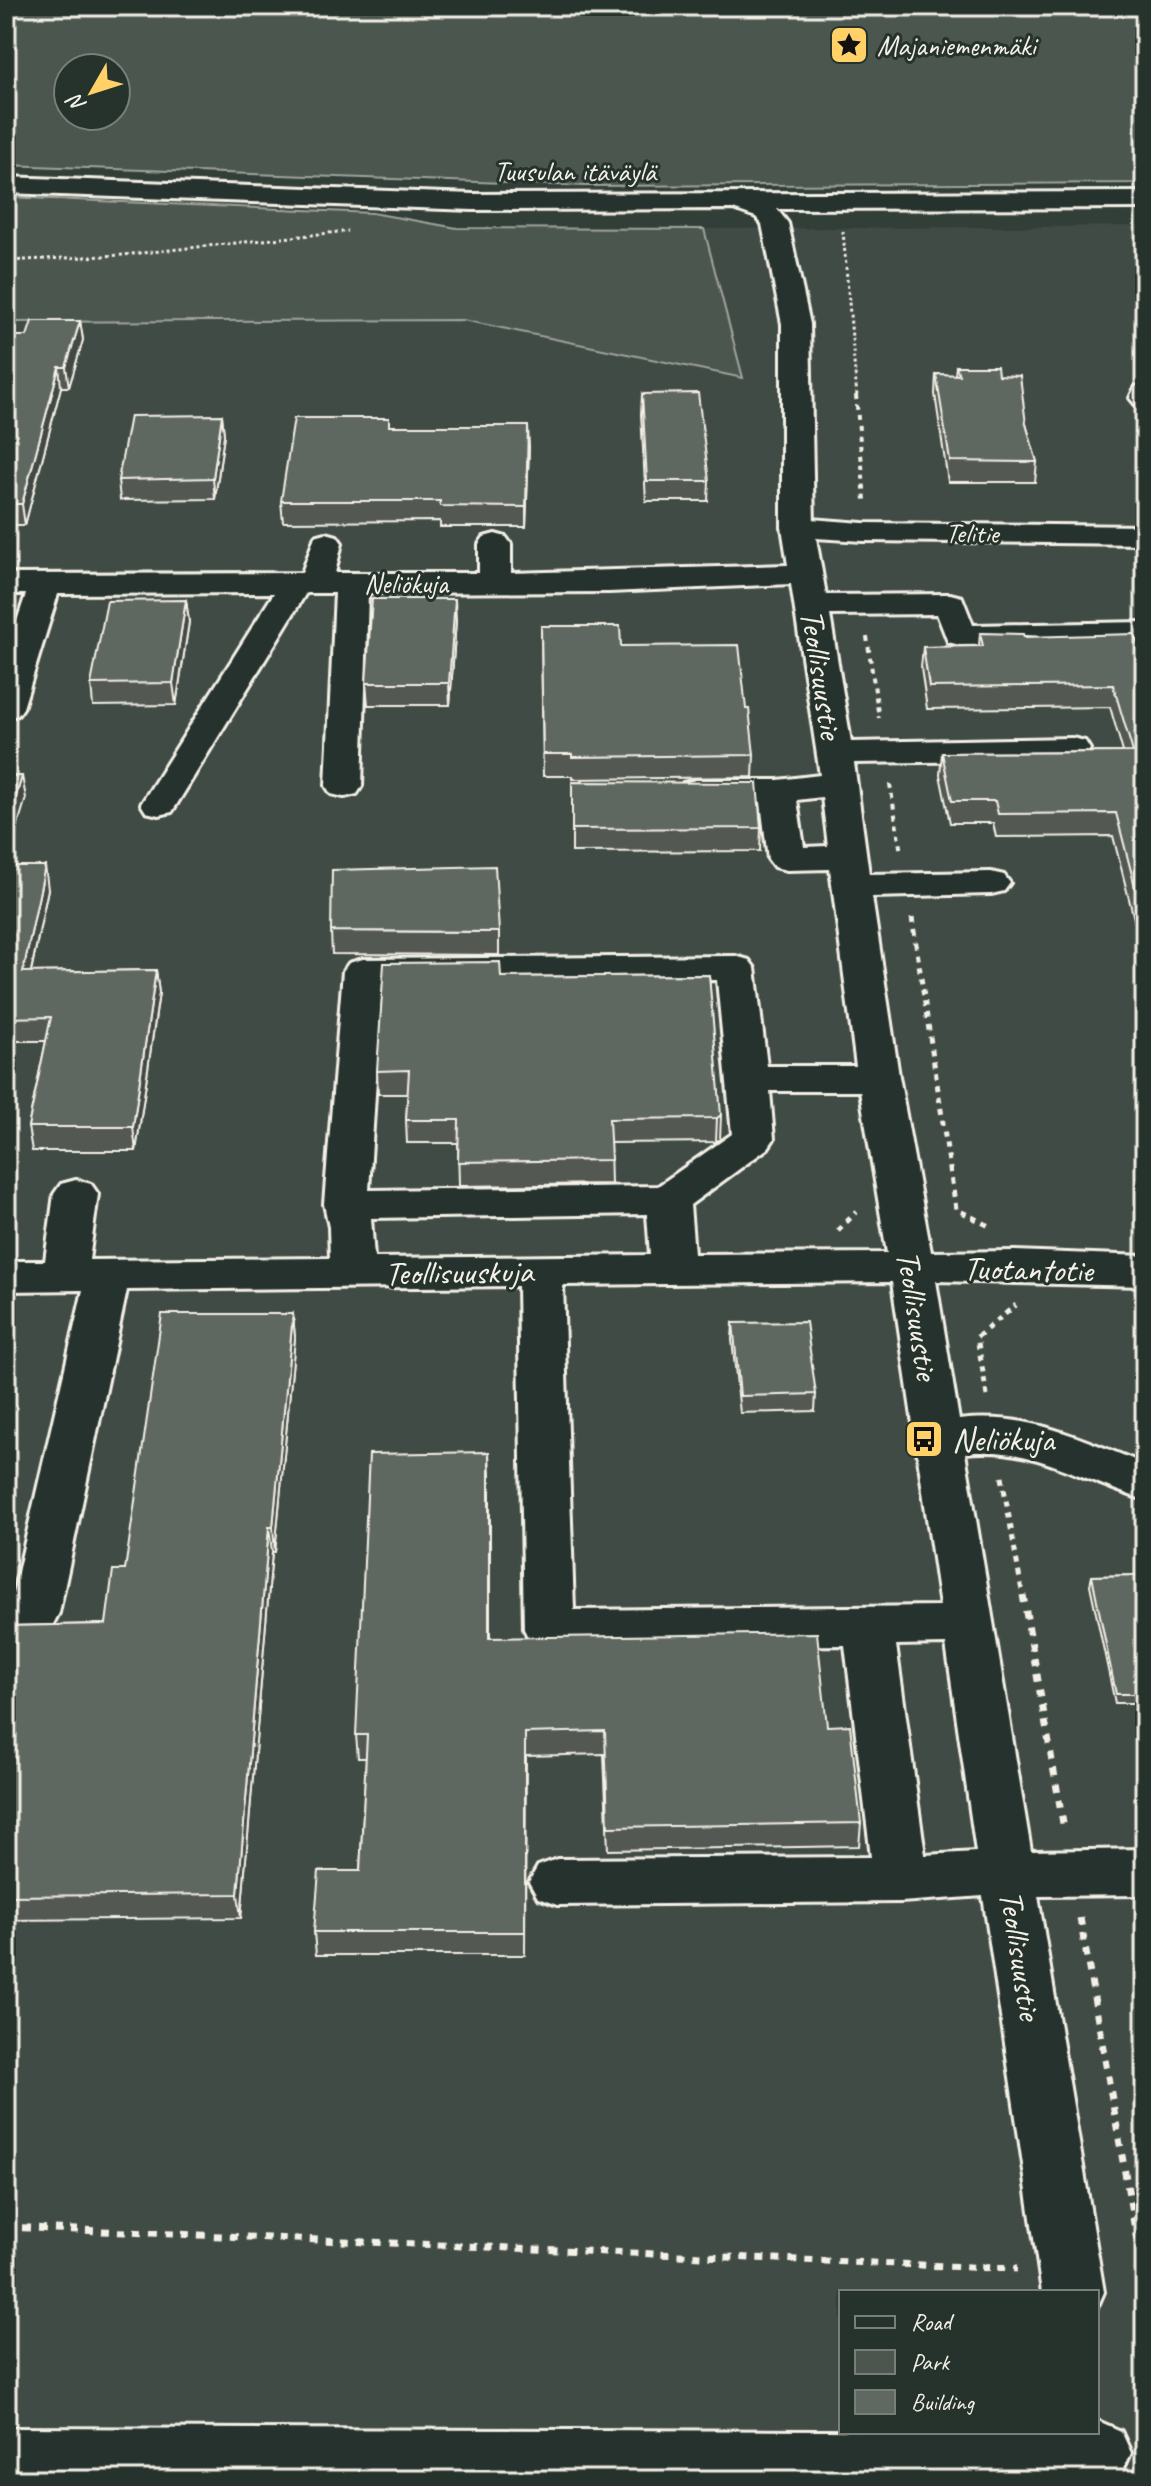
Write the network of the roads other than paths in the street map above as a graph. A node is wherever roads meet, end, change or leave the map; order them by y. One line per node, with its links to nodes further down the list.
1 (6, 185): 4 (street, Tuusulan itäväylä)
2 (1145, 200): 3 (street, Tuusulan itäväylä)
3 (861, 202): 5 (street, Tuusulan itäväylä); 6 (street)
4 (677, 203): 5 (street, Tuusulan itäväylä); 6 (street)
5 (741, 203): 6 (street)
6 (796, 352): 7 (street, Teollisuustie)
7 (798, 527): 8 (street, Telitie); 19 (street, Teollisuustie)
8 (1145, 535)
9 (326, 543): 13 (street)
10 (495, 544): 15 (street)
11 (167, 551): 18 (street)
12 (609, 582): 15 (street, Neliökuja); 19 (street, Neliökuja); 20 (street)
13 (306, 583): 14 (street, Neliökuja); 18 (street, Neliökuja); 28 (street)
14 (352, 583): 15 (street, Neliökuja); 25 (street)
15 (495, 583)
16 (6, 584): 17 (street, Neliökuja)
17 (45, 584): 18 (street, Neliökuja); 22 (street)
18 (160, 584)
19 (808, 590): 21 (street, Neliökuja); 24 (street, Teollisuustie)
20 (604, 615)
21 (1145, 632)
22 (6, 708)
23 (1072, 749): 24 (street)
24 (836, 768): 27 (street); 29 (street, Teollisuustie)
25 (344, 786)
26 (656, 791): 27 (street)
27 (778, 791): 29 (street)
28 (159, 804)
29 (850, 872): 30 (street); 31 (street, Teollisuustie)
30 (991, 883)
31 (879, 1078): 32 (street); 37 (street, Teollisuustie)
32 (748, 1079): 34 (street); 35 (street)
33 (76, 1194): 42 (street)
34 (668, 1200): 35 (street); 36 (street)
35 (346, 1204): 40 (street)
36 (673, 1268): 37 (street, Teollisuuskuja); 38 (street, Teollisuuskuja)
37 (912, 1268): 39 (street, Tuotantotie); 43 (street, Teollisuustie)
38 (540, 1271): 40 (street, Teollisuuskuja); 46 (street)
39 (1145, 1271)
40 (352, 1274): 42 (street, Teollisuuskuja)
41 (6, 1276): 42 (street, Teollisuuskuja)
42 (86, 1276): 45 (street)
43 (939, 1439): 44 (street); 47 (street, Teollisuustie)
44 (1145, 1483)
45 (6, 1613)
46 (868, 1625): 47 (street); 50 (street)
47 (968, 1625): 48 (street, Teollisuustie)
48 (1008, 1872): 49 (street); 50 (street); 52 (street, Teollisuustie)
49 (1145, 1872)
50 (901, 1879): 51 (street)
51 (557, 1882)
52 (1072, 2282)
53 (1099, 2455): 54 (street)
54 (6, 2460)

